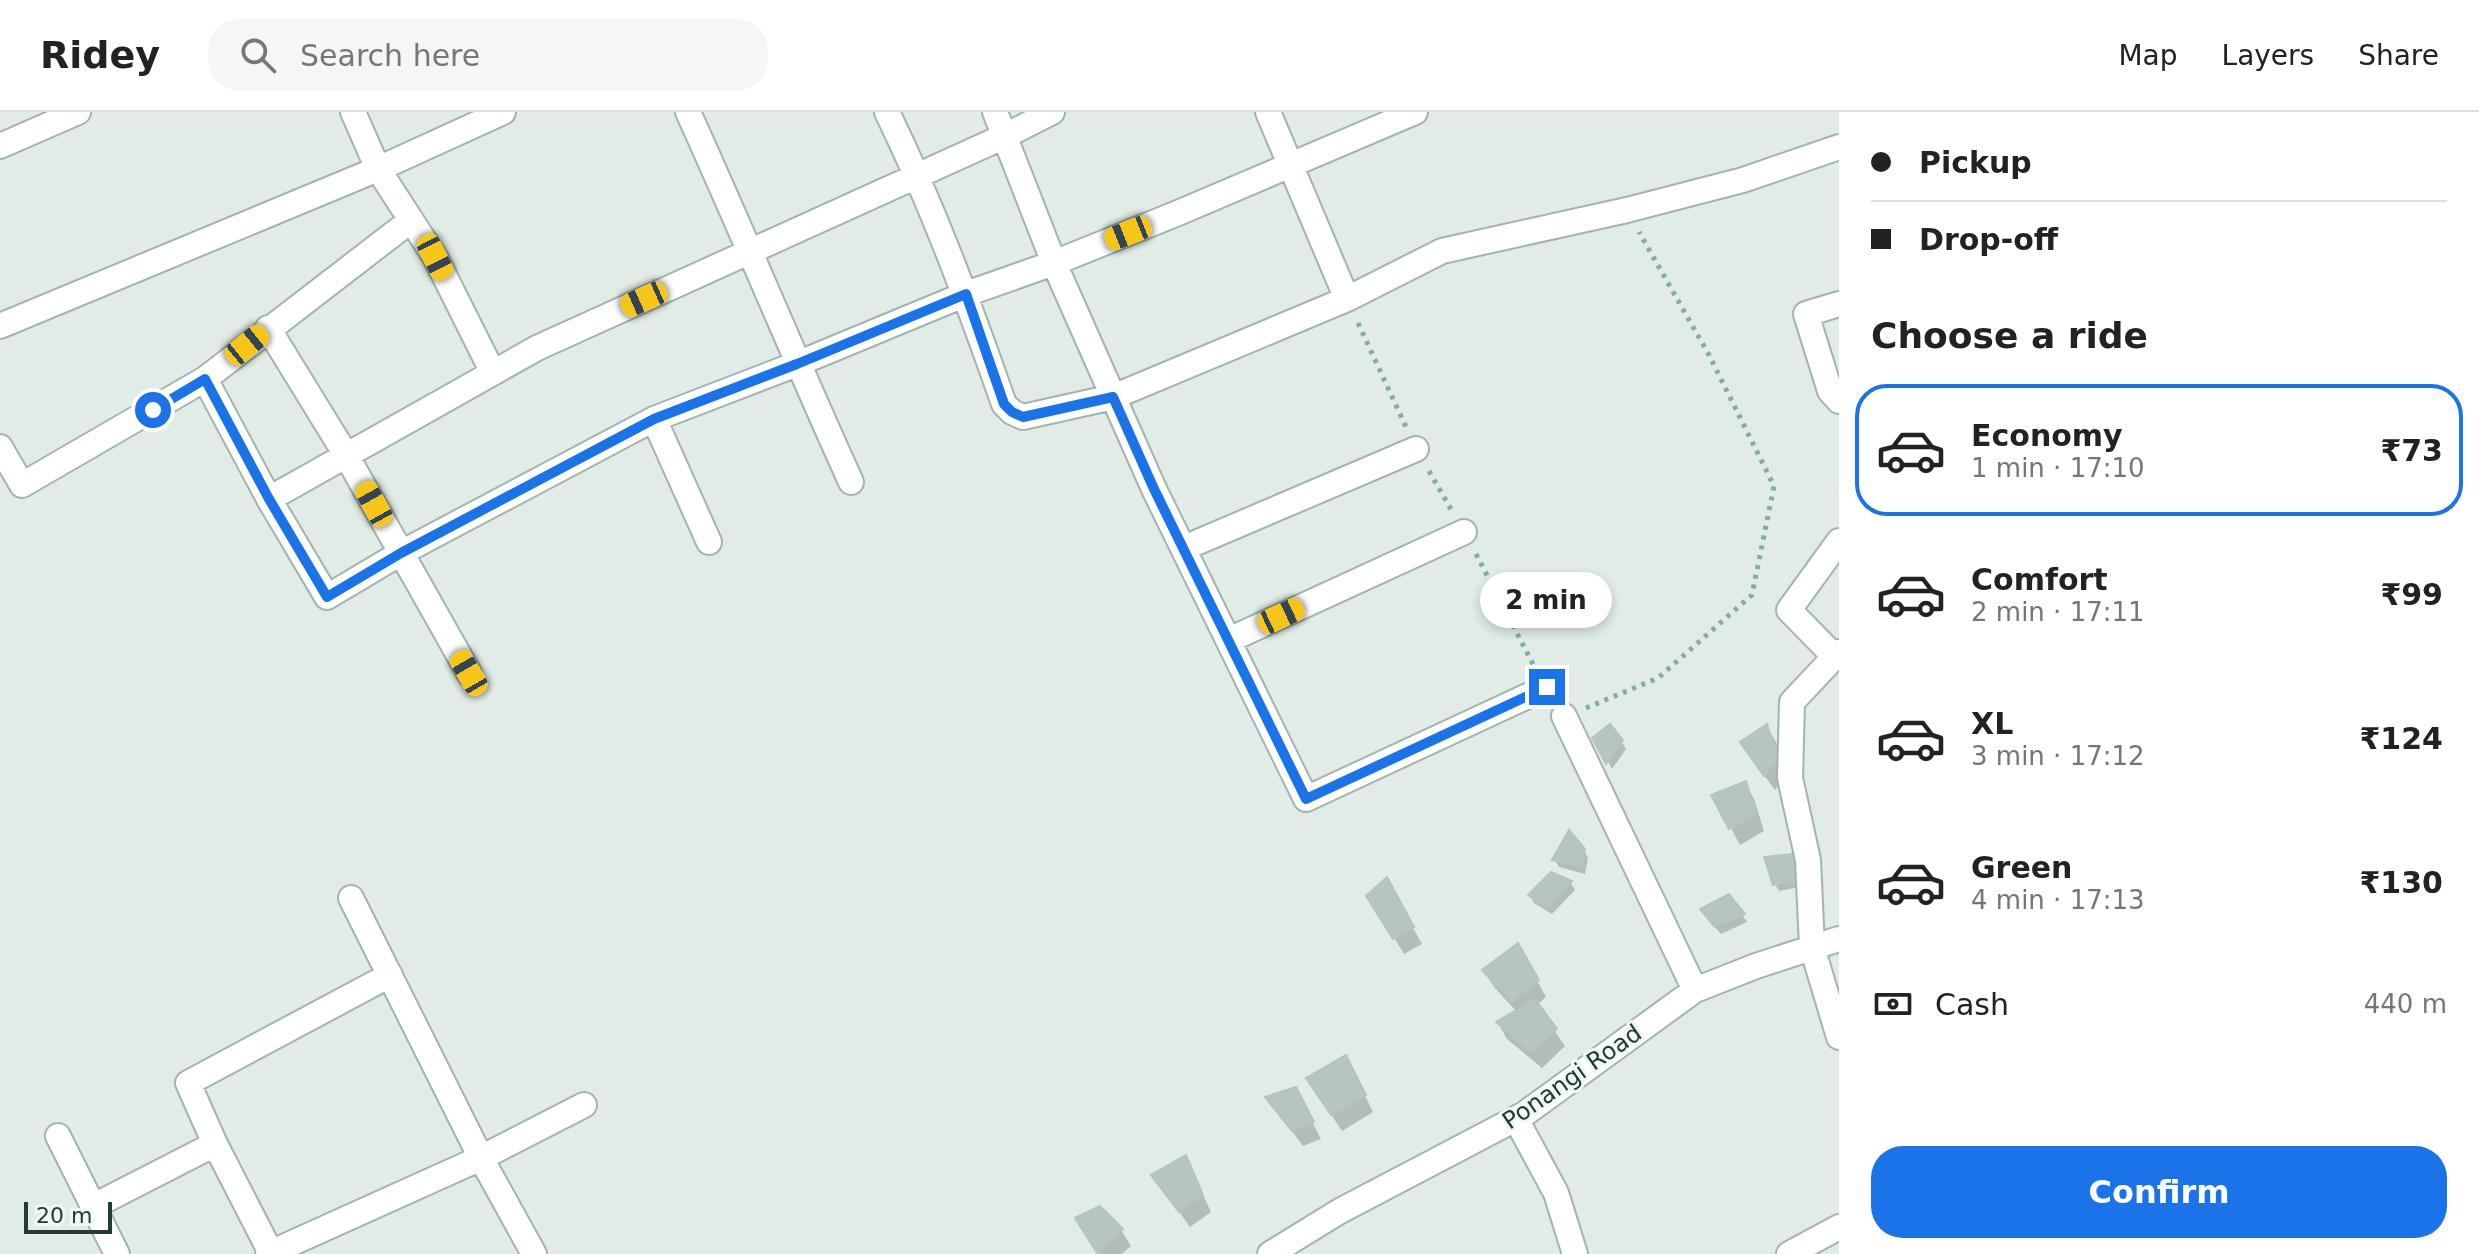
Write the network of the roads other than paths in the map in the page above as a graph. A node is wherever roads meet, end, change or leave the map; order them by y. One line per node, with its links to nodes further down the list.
1 (78, 112): 11 (street)
2 (353, 112): 14 (street)
3 (503, 112): 14 (street)
4 (688, 112): 17 (street)
5 (887, 112): 15 (street)
6 (995, 112): 10 (street)
7 (1052, 112): 10 (street)
8 (1268, 112): 13 (street)
9 (1415, 112): 13 (street)
10 (1005, 136): 15 (street); 18 (street)
11 (0, 146)
12 (1839, 147): 20 (street)
13 (1289, 165): 18 (street); 20 (street)
14 (378, 169): 16 (street); 22 (street)
15 (917, 175): 17 (street); 19 (street)
16 (410, 221): 23 (street); 25 (street)
17 (751, 250): 24 (street); 25 (street)
18 (1054, 263): 19 (street); 27 (street)
19 (966, 294): 24 (street); 27 (street)
20 (1347, 299): 27 (street)
21 (1839, 304): 28 (street)
22 (0, 326)
23 (268, 328): 26 (street); 32 (street)
24 (797, 364): 29 (street); 33 (street)
25 (493, 373): 32 (street)
26 (205, 379): 30 (street); 34 (street)
27 (1113, 397): 38 (street)
28 (1839, 401)
29 (654, 419): 37 (street); 39 (street)
30 (0, 447)
31 (1416, 449): 38 (street)
32 (346, 455): 34 (street); 39 (street)
33 (851, 482)
34 (269, 499): 39 (street)
35 (1464, 532): 40 (street)
36 (1839, 541): 41 (street)
37 (709, 542)
38 (1184, 548): 40 (street)
39 (401, 553): 42 (street)
40 (1229, 640): 43 (street)
41 (1837, 654): 47 (street)
42 (469, 673)
43 (1547, 687)
44 (1564, 716): 49 (street)
45 (351, 898): 48 (street)
46 (1839, 939): 47 (street, Ponangi Road)
47 (1812, 947): 49 (street, Ponangi Road); 50 (street)
48 (390, 975): 54 (street); 55 (street)
49 (1695, 990): 52 (street, Ponangi Road)
50 (1839, 1037)
51 (584, 1105): 55 (street)
52 (1516, 1119): 62 (street, Ponangi Road); 63 (street)
53 (58, 1136): 56 (street)
54 (215, 1144): 56 (street); 59 (street)
55 (481, 1158): 59 (street); 61 (street)
56 (92, 1207): 60 (street)
57 (1839, 1227): 58 (street)
58 (1795, 1252)
59 (270, 1253)
60 (117, 1254)
61 (534, 1254)
62 (1270, 1254)
63 (1575, 1254)

